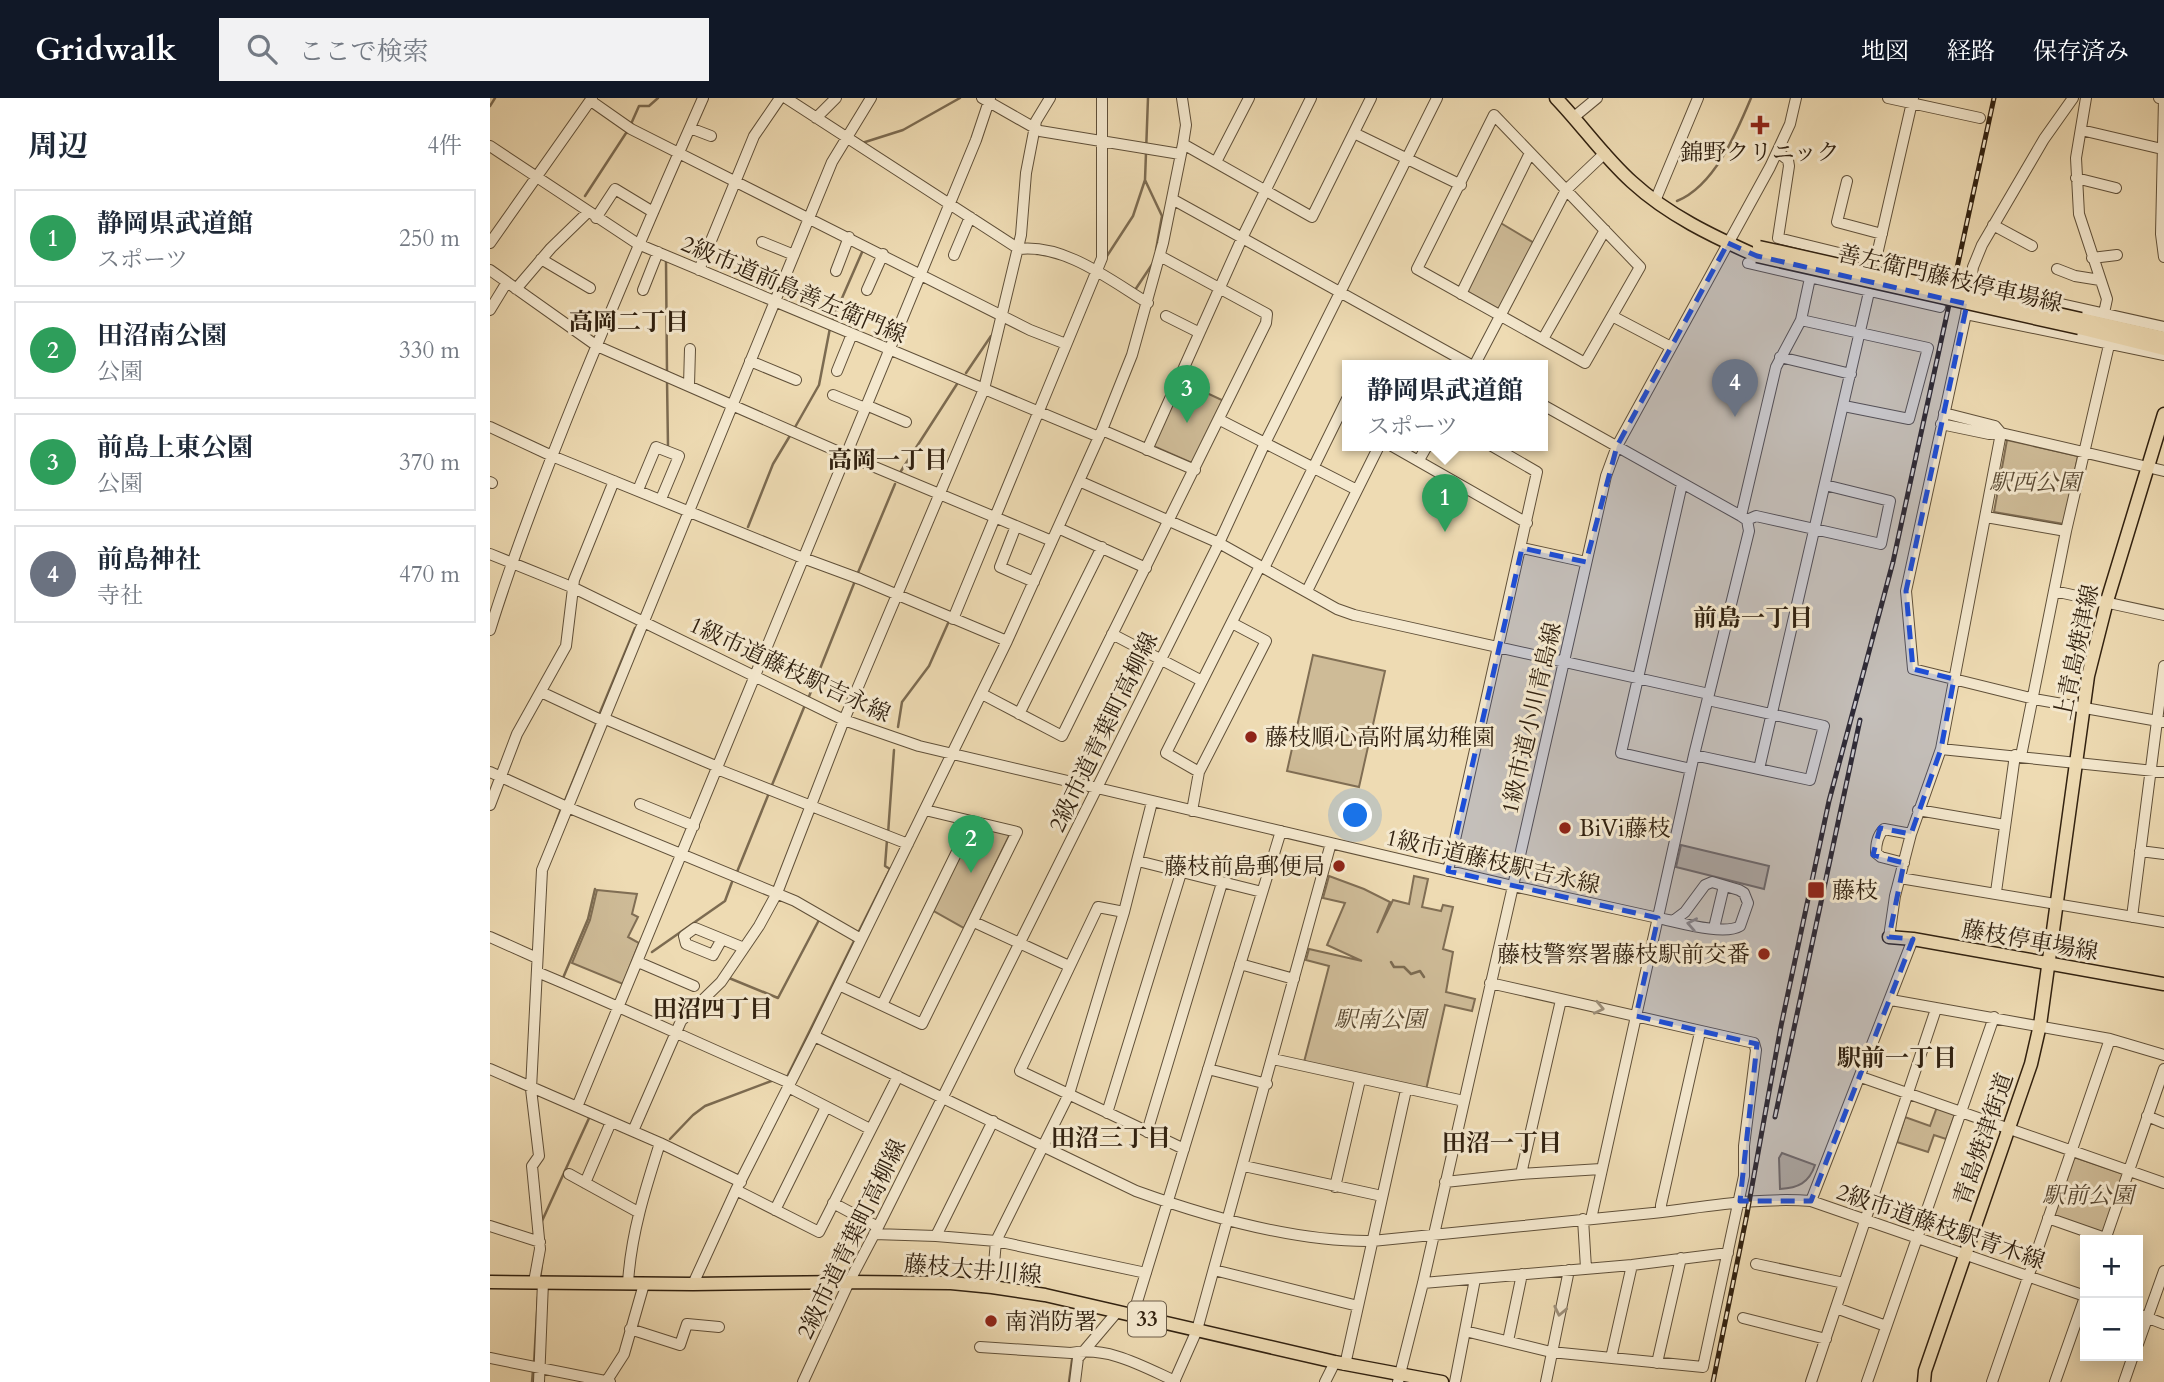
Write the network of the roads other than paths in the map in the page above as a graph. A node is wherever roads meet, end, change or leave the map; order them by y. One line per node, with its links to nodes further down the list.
1 (703, 98): 27 (street)
2 (780, 98): 45 (street)
3 (786, 98): 25 (street)
4 (836, 98): 25 (street)
5 (872, 98): 32 (street)
6 (1049, 98): 28 (street)
7 (1102, 98): 33 (street)
8 (1182, 98): 35 (street)
9 (1250, 98): 42 (street)
10 (1311, 98): 49 (street)
11 (1371, 98): 30 (street)
12 (1437, 98): 41 (street, 2級市道青葉町高柳線)
13 (1556, 98): 24 (main road, 善左衛門藤枝停車場線)
14 (1597, 98): 24 (street)
15 (1698, 98): 52 (street)
16 (1796, 98): 38 (street, 1級市道小川青島線)
17 (1888, 98): 23 (street)
18 (2073, 98): 58 (street)
19 (2086, 98): 29 (street)
20 (2159, 98): 36 (street)
21 (592, 99): 37 (street); 43 (street)
22 (987, 99): 28 (street); 53 (street)
23 (1913, 101): 26 (street); 61 (street)
24 (1574, 117): 40 (main road, 善左衛門藤枝停車場線)
25 (816, 118): 32 (street)
26 (1980, 118)
27 (690, 128): 31 (street); 37 (street)
28 (1034, 129): 33 (street); 70 (street)
29 (2081, 130): 36 (street); 44 (street)
30 (1354, 133): 41 (street); 49 (street)
31 (711, 136)
32 (846, 138): 53 (street); 56 (street)
33 (1102, 141): 35 (street); 86 (street)
34 (490, 146): 43 (street, 2級市道前島善左衛門線)
35 (1182, 149): 42 (street); 51 (street)
36 (2162, 149): 62 (street)
37 (679, 152): 45 (street); 54 (street)
38 (1778, 152): 67 (street, 1級市道小川青島線); 88 (street)
39 (1530, 153): 47 (street); 50 (street); 100 (street)
40 (1605, 153): 50 (street); 52 (main road, 善左衛門藤枝停車場線)
41 (1406, 158): 47 (street); 98 (street, 2級市道青葉町高柳線)
42 (1216, 162): 49 (street)
43 (537, 177): 55 (street, 2級市道前島善左衛門線); 59 (street)
44 (2076, 178): 48 (street); 79 (street)
45 (736, 181): 56 (street); 84 (street)
46 (1847, 181): 61 (street)
47 (1461, 185): 100 (street)
48 (2116, 188)
49 (1265, 190): 63 (street)
50 (1566, 190): 60 (street); 110 (street)
51 (1172, 199): 63 (street); 76 (street)
52 (1655, 201): 67 (main road, 善左衛門藤枝停車場線)
53 (949, 205): 57 (street); 87 (street)
54 (653, 212): 55 (street); 68 (street)
55 (592, 215): 68 (street, 2級市道前島善左衛門線); 80 (street)
56 (809, 217): 64 (street); 73 (street)
57 (970, 217): 70 (street); 75 (street)
58 (1993, 225): 69 (street); 92 (street)
59 (494, 229): 66 (street)
60 (1605, 230): 109 (street); 118 (street)
61 (1882, 233): 81 (street)
62 (2163, 234): 78 (street)
63 (1243, 236): 95 (street); 98 (street)
64 (849, 237): 72 (street); 85 (street)
65 (762, 242): 73 (street)
66 (490, 243)
67 (1728, 243): 77 (main road, 善左衛門藤枝停車場線); 122 (street, 1級市道小川青島線)
68 (638, 244): 71 (street, 2級市道前島善左衛門線); 121 (street)
69 (2032, 246)
70 (1019, 249): 86 (street); 106 (street)
71 (658, 252): 84 (street, 2級市道前島善左衛門線); 96 (street)
72 (883, 254): 87 (street); 97 (street)
73 (794, 255): 101 (street)
74 (2117, 255): 79 (street)
75 (954, 256)
76 (1160, 256): 95 (street); 102 (street)
77 (1754, 256): 89 (street); 112 (main road, 善左衛門藤枝停車場線, bridge)
78 (2164, 257)
79 (2092, 258): 90 (street)
80 (541, 259): 93 (street); 94 (street)
81 (1876, 259)
82 (2057, 269): 90 (street)
83 (490, 270): 91 (street)
84 (699, 270): 101 (street, 2級市道前島善左衛門線)
85 (836, 271)
86 (1096, 272): 102 (street); 119 (street)
87 (920, 273): 106 (street); 125 (street)
88 (1936, 276)
89 (1810, 278): 99 (street); 111 (street)
90 (2100, 280): 105 (street)
91 (507, 282): 94 (street); 104 (street)
92 (1971, 284): 105 (street); 107 (street)
93 (590, 288)
94 (516, 289): 121 (street)
95 (1219, 289): 114 (street); 145 (street)
96 (643, 290)
97 (867, 290)
98 (1342, 291): 128 (street); 151 (street, 2級市道青葉町高柳線)
99 (1869, 292): 103 (street); 116 (street)
100 (1461, 295): 110 (street)
101 (775, 301): 115 (street, 2級市道前島善左衛門線); 130 (street)
102 (1148, 303): 149 (street)
103 (1940, 307)
104 (490, 310)
105 (2104, 313): 113 (street)
106 (1001, 314): 119 (street); 135 (street)
107 (1966, 314): 120 (street); 143 (street)
108 (1166, 316): 114 (street)
109 (1612, 316): 118 (street); 122 (street)
110 (1501, 318): 118 (street); 129 (street)
111 (1801, 320): 116 (street); 127 (street)
112 (2080, 324): 117 (main road, 善左衛門藤枝停車場線); 124 (main road, 善左衛門藤枝停車場線)
113 (2164, 327)
114 (1198, 332): 153 (street)
115 (852, 334): 125 (street, 2級市道前島善左衛門線); 131 (street)
116 (1860, 334): 132 (street); 138 (street)
117 (2164, 338)
118 (1543, 339)
119 (1066, 344): 142 (street)
120 (2109, 345): 126 (street); 154 (street)
121 (597, 346): 134 (street); 160 (street)
122 (1671, 347): 152 (street, 1級市道小川青島線)
123 (690, 349): 134 (street)
124 (2164, 349)
125 (888, 350): 135 (street, 2級市道前島善左衛門線); 139 (street)
126 (2164, 355)
127 (1780, 357): 132 (street); 177 (street)
128 (1463, 360)
129 (1477, 360)
130 (750, 361): 133 (street); 137 (street)
131 (837, 371)
132 (1851, 374): 138 (street)
133 (796, 380)
134 (689, 386): 137 (street)
135 (984, 389): 142 (street, 2級市道前島善左衛門線); 172 (street)
136 (833, 395): 139 (street)
137 (733, 404): 159 (street); 174 (street)
138 (1844, 406): 169 (street)
139 (865, 407): 146 (street); 159 (street)
140 (1548, 408): 152 (street)
141 (1342, 409): 163 (street)
142 (1038, 413): 149 (street, 2級市道前島善左衛門線); 175 (street)
143 (1944, 413): 147 (street); 150 (street)
144 (2164, 414): 162 (main road, 上青島焼津線)
145 (1220, 420): 151 (street); 164 (street)
146 (906, 422)
147 (1941, 424): 150 (street); 213 (street)
148 (490, 426): 160 (street)
149 (1100, 433): 153 (street, 2級市道前島善左衛門線); 167 (street)
150 (2001, 433): 154 (street); 176 (street)
151 (1265, 443): 163 (street); 185 (street, 2級市道青葉町高柳線)
152 (1617, 446): 168 (street); 191 (street, 1級市道小川青島線)
153 (1147, 450): 164 (street, 2級市道前島善左衛門線)
154 (2084, 450): 162 (street); 183 (street)
155 (1376, 451): 171 (street)
156 (1402, 451): 161 (street)
157 (1424, 451): 161 (street)
158 (1501, 451): 179 (street)
159 (846, 455): 172 (street); 189 (street)
160 (552, 456): 166 (street); 190 (street)
161 (1419, 460): 179 (street)
162 (2148, 466): 165 (street); 199 (main road, 上青島焼津線)
163 (1312, 468): 171 (street); 192 (street)
164 (1195, 471): 178 (street)
165 (2164, 471)
166 (614, 481): 170 (street); 195 (street)
167 (1079, 481): 178 (street); 181 (street)
168 (1682, 484): 177 (street); 214 (street)
169 (1825, 485): 182 (street); 182 (street)
170 (638, 490): 173 (street); 173 (street)
171 (1357, 490): 197 (street)
172 (940, 495): 175 (street); 198 (street)
173 (661, 499): 174 (street)
174 (689, 510): 189 (street); 203 (street)
175 (994, 517): 180 (street); 202 (street)
176 (1986, 517): 183 (street); 213 (street)
177 (1744, 518): 182 (street); 218 (street)
178 (1169, 521): 185 (street); 193 (street)
179 (1527, 523): 187 (street)
180 (1016, 526): 184 (street); 194 (street)
181 (1058, 528): 184 (street); 186 (street)
182 (1815, 530): 221 (street)
183 (2066, 531): 196 (street)
184 (1052, 541): 194 (street)
185 (1219, 543): 192 (street); 209 (street, 2級市道青葉町高柳線)
186 (1102, 547): 193 (street); 222 (street)
187 (1522, 548): 191 (street); 208 (street)
188 (490, 554): 190 (street, 1級市道藤枝駅吉永線)
189 (803, 558): 198 (street); 212 (street)
190 (511, 562): 195 (street, 1級市道藤枝駅吉永線); 200 (street)
191 (1586, 562): 210 (street, 1級市道小川青島線)
192 (1262, 567): 197 (street); 204 (street)
193 (1146, 568): 206 (street)
194 (1034, 582): 207 (street)
195 (574, 588): 203 (street, 1級市道藤枝駅吉永線); 216 (street)
196 (2054, 591): 199 (street); 219 (street)
197 (1307, 592): 208 (street)
198 (898, 596): 202 (street); 224 (street)
199 (2107, 601): 201 (street); 220 (main road, 上青島焼津線)
200 (492, 614): 205 (street)
201 (2164, 615)
202 (953, 619): 207 (street)
203 (643, 621): 212 (street, 1級市道藤枝駅吉永線); 223 (street)
204 (1232, 623): 215 (street); 234 (street)
205 (490, 631)
206 (1112, 634): 209 (street); 222 (street)
207 (1007, 641): 217 (street)
208 (1496, 649): 210 (street); 259 (street)
209 (1160, 659): 215 (street); 238 (street, 2級市道青葉町高柳線)
210 (1563, 662): 214 (street); 263 (street, 1級市道小川青島線)
211 (2164, 666): 225 (street)
212 (754, 677): 224 (street, 1級市道藤枝駅吉永線); 231 (street)
213 (1954, 679): 219 (street); 226 (street)
214 (1637, 680): 218 (street); 232 (street)
215 (1202, 681): 234 (street)
216 (541, 692): 223 (street); 237 (street)
217 (982, 694): 222 (street); 227 (street)
218 (1709, 697): 221 (street); 228 (street)
219 (2034, 699): 220 (street); 229 (street)
220 (2084, 708): 225 (street); 230 (main road, 上青島焼津線)
221 (1772, 712): 233 (street); 233 (street)
222 (1019, 714)
223 (600, 719): 231 (street); 242 (street)
224 (844, 720): 227 (street, 1級市道藤枝駅吉永線); 243 (street)
225 (2161, 722): 235 (street)
226 (1941, 749): 229 (street); 245 (street)
227 (952, 755): 238 (street, 1級市道藤枝駅吉永線); 244 (street)
228 (1694, 755): 232 (street); 233 (street)
229 (2018, 755): 230 (street); 248 (street)
230 (2076, 764): 235 (street); 268 (main road, 上青島焼津線)
231 (717, 768): 243 (street); 249 (street)
232 (1691, 769): 271 (street)
233 (1759, 769)
234 (1199, 772): 246 (street)
235 (2151, 772): 236 (street); 254 (street)
236 (2164, 772)
237 (495, 774): 241 (street); 242 (street)
238 (1096, 790): 239 (street, 1級市道藤枝駅吉永線); 280 (street, 2級市道青葉町高柳線)
239 (1152, 802): 246 (street, 1級市道藤枝駅吉永線); 257 (street)
240 (640, 804): 249 (street)
241 (490, 805)
242 (564, 806): 255 (street); 282 (street)
243 (813, 806): 253 (street); 267 (street)
244 (925, 810): 247 (street); 253 (street)
245 (1918, 810): 248 (street); 251 (street)
246 (1192, 811): 250 (street, 1級市道藤枝駅吉永線)
247 (972, 821): 272 (street); 295 (street)
248 (2005, 825): 266 (street)
249 (694, 826): 255 (street)
250 (1281, 831): 252 (street, 1級市道藤枝駅吉永線); 265 (street)
251 (1911, 834): 258 (street); 258 (street)
252 (1331, 843): 259 (street, 1級市道藤枝駅吉永線); 288 (street)
253 (908, 844): 276 (street)
254 (2140, 851): 256 (street); 270 (street)
255 (683, 854): 267 (street); 283 (street)
256 (2164, 854)
257 (1138, 861): 260 (street); 269 (street)
258 (1904, 863): 261 (street)
259 (1448, 871): 263 (street, 1級市道藤枝駅吉永線)
260 (1181, 873): 262 (street); 324 (street)
261 (1900, 878): 266 (street); 277 (street)
262 (1222, 883): 265 (street); 332 (street)
263 (1513, 886): 271 (street, 1級市道藤枝駅吉永線); 289 (street, 1級市道小川青島線)
264 (1724, 886): 271 (street); 274 (street); 274 (street, 1級市道藤枝駅吉永線)
265 (1262, 892): 284 (street)
266 (1996, 892): 268 (street)
267 (777, 893): 276 (street); 281 (street)
268 (2056, 904): 270 (street); 285 (main road, 青島焼津街道)
269 (1124, 912): 286 (street); 318 (street)
270 (2132, 917): 273 (street)
271 (1658, 918): 274 (street, 1級市道藤枝駅吉永線, one-way to 271); 298 (street)
272 (974, 922): 280 (street); 295 (street)
273 (2164, 922)
274 (1714, 928)
275 (490, 937): 282 (street)
276 (858, 937): 291 (street)
277 (1889, 937): 279 (main road, 藤枝停車場線)
278 (722, 939): 281 (street)
279 (1913, 939): 285 (main road, 藤枝停車場線); 294 (street, 2級市道藤枝駅青木線)
280 (1019, 943): 286 (street); 319 (street, 2級市道青葉町高柳線)
281 (744, 948): 301 (street)
282 (533, 956): 287 (street)
283 (638, 962): 292 (street); 296 (street)
284 (1240, 964): 288 (street); 308 (street)
285 (2049, 965): 290 (main road, 藤枝停車場線); 300 (main road, 青島焼津街道)
286 (1069, 967): 318 (street)
287 (537, 972): 296 (street); 315 (street)
288 (1294, 979): 306 (street)
289 (1490, 983): 293 (street); 320 (street, 1級市道小川青島線)
290 (2164, 984)
291 (839, 985): 295 (street); 303 (street)
292 (694, 986)
293 (1561, 1000): 298 (street, one-way to 298); 341 (street)
294 (1891, 1000): 297 (street); 311 (street, 2級市道藤枝駅青木線)
295 (882, 1005)
296 (619, 1007): 301 (street); 321 (street)
297 (1936, 1009): 299 (street); 317 (street)
298 (1636, 1016): 302 (street); 338 (street)
299 (1994, 1017): 300 (street); 323 (street)
300 (2040, 1026): 304 (street); 330 (main road, 青島焼津街道)
301 (675, 1030): 313 (street); 331 (street)
302 (1700, 1032): 348 (street); 354 (street)
303 (814, 1036): 310 (street); 313 (street)
304 (2110, 1039): 305 (street); 336 (street)
305 (2164, 1055)
306 (1273, 1059): 312 (street); 314 (street)
307 (490, 1069): 315 (street)
308 (1208, 1069): 314 (street); 335 (street)
309 (2164, 1069): 325 (street)
310 (898, 1076): 319 (street); 329 (street)
311 (1861, 1077): 317 (street); 349 (street, 2級市道藤枝駅青木線)
312 (1360, 1080): 316 (street); 346 (street)
313 (787, 1083): 322 (street); 345 (street)
314 (1266, 1084): 337 (street)
315 (528, 1087): 321 (street); 368 (street)
316 (1406, 1090): 320 (street); 347 (street)
317 (1909, 1093): 323 (street); 358 (street)
318 (1069, 1094): 324 (street); 334 (street)
319 (943, 1097): 326 (street); 360 (street, 2級市道青葉町高柳線)
320 (1464, 1101): 342 (street, 1級市道小川青島線)
321 (577, 1107): 327 (street)
322 (826, 1107): 329 (street); 352 (street)
323 (1962, 1112): 330 (street); 365 (street)
324 (1107, 1113): 332 (street)
325 (2147, 1116): 328 (street); 339 (street)
326 (993, 1121): 334 (street); 364 (street)
327 (611, 1122): 331 (street); 343 (street)
328 (2164, 1123)
329 (870, 1129): 351 (street)
330 (2009, 1129): 336 (street); 370 (main road, 青島焼津街道)
331 (633, 1131): 333 (street)
332 (1146, 1132): 335 (street)
333 (660, 1143): 345 (street); 353 (street)
334 (1043, 1146): 350 (street); 366 (street)
335 (1184, 1149): 350 (street)
336 (2073, 1152): 339 (street); 355 (street)
337 (1244, 1167): 346 (street); 356 (street)
338 (1601, 1169): 341 (street); 357 (street)
339 (2129, 1170): 344 (street); 363 (street)
340 (569, 1174): 343 (street)
341 (1521, 1174): 342 (street)
342 (1444, 1182): 361 (street, 1級市道小川青島線)
343 (586, 1183): 353 (street)
344 (2164, 1183)
345 (738, 1186): 352 (street); 389 (street)
346 (1335, 1187): 347 (street)
347 (1382, 1196): 367 (street)
348 (1740, 1201): 349 (street); 354 (street); 369 (street)
349 (1811, 1201): 358 (street, 2級市道藤枝駅青木線)
350 (1167, 1202): 356 (street); 378 (street)
351 (833, 1203): 352 (street); 360 (street)
352 (775, 1210)
353 (638, 1212): 385 (street)
354 (1661, 1212): 357 (street)
355 (2048, 1218): 362 (street); 380 (street)
356 (1229, 1219): 367 (street); 375 (street)
357 (1587, 1219): 361 (street); 374 (street)
358 (1866, 1221): 365 (street, 2級市道藤枝駅青木線); 388 (street)
359 (490, 1226): 368 (street)
360 (876, 1231): 364 (street); 384 (street, 2級市道青葉町高柳線)
361 (1433, 1235): 367 (street); 387 (street, 1級市道小川青島線)
362 (2094, 1235)
363 (2106, 1235)
364 (936, 1236): 366 (street)
365 (1916, 1239): 370 (street, 2級市道藤枝駅青木線); 401 (street)
366 (996, 1241): 378 (street); 390 (street)
367 (1373, 1241): 393 (street)
368 (540, 1242): 383 (street)
369 (1728, 1253): 371 (street); 415 (street)
370 (1965, 1255): 380 (street, 2級市道藤枝駅青木線); 429 (main road, 青島焼津街道)
371 (1681, 1258): 373 (street); 415 (street)
372 (1756, 1264): 388 (street)
373 (1632, 1265): 374 (street); 412 (street)
374 (1586, 1268): 376 (street)
375 (1214, 1270): 393 (street); 404 (street)
376 (1569, 1270): 379 (street); 410 (street, one-way to 410)
377 (2164, 1271): 396 (street)
378 (1146, 1273): 397 (street)
379 (1522, 1274): 381 (street); 407 (street)
380 (2028, 1277): 391 (street, 2級市道藤枝駅青木線); 430 (street)
381 (1475, 1279): 387 (street); 405 (street)
382 (490, 1282): 383 (main road, 藤枝大井川線 / 33)
383 (539, 1282): 385 (main road, 藤枝大井川線 / 33); 416 (street)
384 (849, 1282): 389 (main road, 藤枝大井川線 / 33); 390 (main road, 藤枝大井川線 / 33); 421 (street, 2級市道青葉町高柳線)
385 (628, 1283): 386 (main road, 藤枝大井川線 / 33)
386 (644, 1283): 389 (main road, 藤枝大井川線 / 33); 403 (street)
387 (1423, 1283): 417 (street, 1級市道小川青島線)
388 (1844, 1283): 394 (street)
389 (693, 1284)
390 (992, 1287): 395 (main road, 藤枝大井川線 / 33)
391 (2080, 1295)
392 (2085, 1298): 431 (street)
393 (1358, 1306): 414 (street)
394 (1836, 1308): 401 (street); 406 (street)
395 (1117, 1312): 397 (main road, 藤枝大井川線 / 33); 409 (street)
396 (2143, 1314)
397 (1133, 1315): 404 (main road, 藤枝大井川線 / 33)
398 (2143, 1316): 400 (street)
399 (1743, 1318): 406 (street)
400 (2164, 1324)
401 (1886, 1326): 428 (street)
402 (719, 1327): 403 (street)
403 (630, 1329): 420 (street)
404 (1197, 1330): 414 (main road, 藤枝大井川線 / 33); 418 (street)
405 (1465, 1331): 407 (street); 425 (street)
406 (1826, 1339): 427 (street)
407 (1508, 1341): 410 (street)
408 (980, 1347): 409 (street)
409 (1084, 1351): 418 (street); 422 (street)
410 (1551, 1352): 412 (street); 426 (street)
411 (490, 1358): 416 (street)
412 (1611, 1358): 415 (street)
413 (2131, 1361): 432 (street)
414 (1340, 1363): 417 (main road, 藤枝大井川線 / 33); 423 (street)
415 (1657, 1363)
416 (534, 1368): 419 (street); 420 (street)
417 (1399, 1379): 424 (main road, 藤枝大井川線 / 33)
418 (1175, 1381)
419 (539, 1382)
420 (607, 1382)
421 (803, 1382)
422 (1075, 1382)
423 (1325, 1382)
424 (1442, 1382)
425 (1455, 1382)
426 (1546, 1382)
427 (1811, 1382)
428 (1867, 1382)
429 (1924, 1382)
430 (1992, 1382)
431 (2054, 1382)
432 (2124, 1382)

